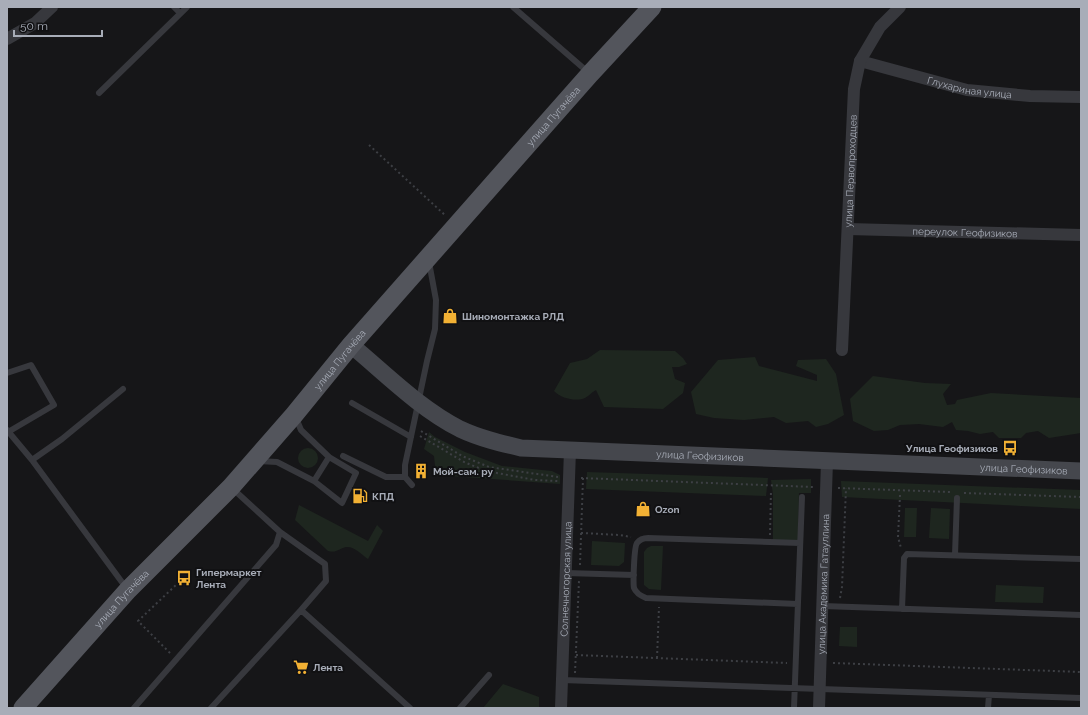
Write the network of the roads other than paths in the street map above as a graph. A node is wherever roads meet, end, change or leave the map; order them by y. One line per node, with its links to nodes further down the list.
1 (52, 7): 8 (street)
2 (174, 7): 7 (lane)
3 (187, 7): 7 (lane)
4 (513, 7): 10 (lane)
5 (652, 7): 10 (main road, улица Пугачёва)
6 (900, 7): 9 (street, улица Первопроходцев)
7 (180, 14): 11 (lane)
8 (7, 39)
9 (860, 61): 12 (street, Глухариная улица); 13 (street, улица Первопроходцев)
10 (590, 74): 15 (main road, улица Пугачёва)
11 (99, 93)
12 (1081, 97)
13 (848, 229): 14 (street, переулок Геофизиков); 17 (street, улица Первопроходцев)
14 (1081, 235)
15 (428, 258): 16 (main road, улица Пугачёва); 20 (lane)
16 (351, 345): 20 (street, улица Геофизиков); 22 (main road, улица Пугачёва)
17 (842, 350)
18 (7, 373): 23 (lane)
19 (123, 389): 28 (lane)
20 (418, 402): 24 (lane); 25 (street, улица Геофизиков)
21 (352, 403): 24 (lane)
22 (294, 415): 27 (lane); 29 (main road, улица Пугачёва)
23 (8, 431): 28 (lane)
24 (412, 432): 32 (lane)
25 (570, 450): 30 (street, улица Геофизиков); 42 (street, Солнечногорская улица)
26 (343, 456): 32 (lane)
27 (329, 457): 33 (lane); 33 (lane)
28 (32, 460): 44 (lane)
29 (254, 460): 33 (lane); 35 (main road, улица Пугачёва)
30 (828, 461): 31 (street, улица Геофизиков); 46 (street, улица Академика Гатауллина)
31 (1081, 471)
32 (405, 477): 34 (lane)
33 (314, 481)
34 (412, 485)
35 (231, 487): 38 (lane); 44 (main road, улица Пугачёва)
36 (802, 497): 39 (lane)
37 (957, 498): 40 (lane)
38 (280, 532): 48 (lane); 57 (lane)
39 (800, 543): 43 (lane); 45 (lane)
40 (955, 555): 41 (lane); 47 (lane)
41 (1081, 560)
42 (566, 573): 43 (lane); 51 (street, Солнечногорская улица)
43 (634, 575): 45 (lane)
44 (128, 590): 56 (main road, улица Пугачёва)
45 (798, 604): 52 (lane)
46 (823, 606): 47 (lane); 53 (street, улица Академика Гатауллина)
47 (902, 609): 49 (lane)
48 (301, 610): 58 (lane); 59 (lane)
49 (1081, 615)
50 (488, 675): 60 (lane)
51 (562, 680): 52 (lane); 61 (street, Солнечногорская улица)
52 (795, 688): 53 (lane); 62 (lane)
53 (820, 689): 54 (lane); 63 (street, улица Академика Гатауллина)
54 (988, 695): 55 (lane); 64 (lane)
55 (1081, 698)
56 (23, 708)
57 (134, 708)
58 (211, 708)
59 (410, 708)
60 (460, 708)
61 (562, 708)
62 (794, 708)
63 (819, 708)
64 (988, 708)

